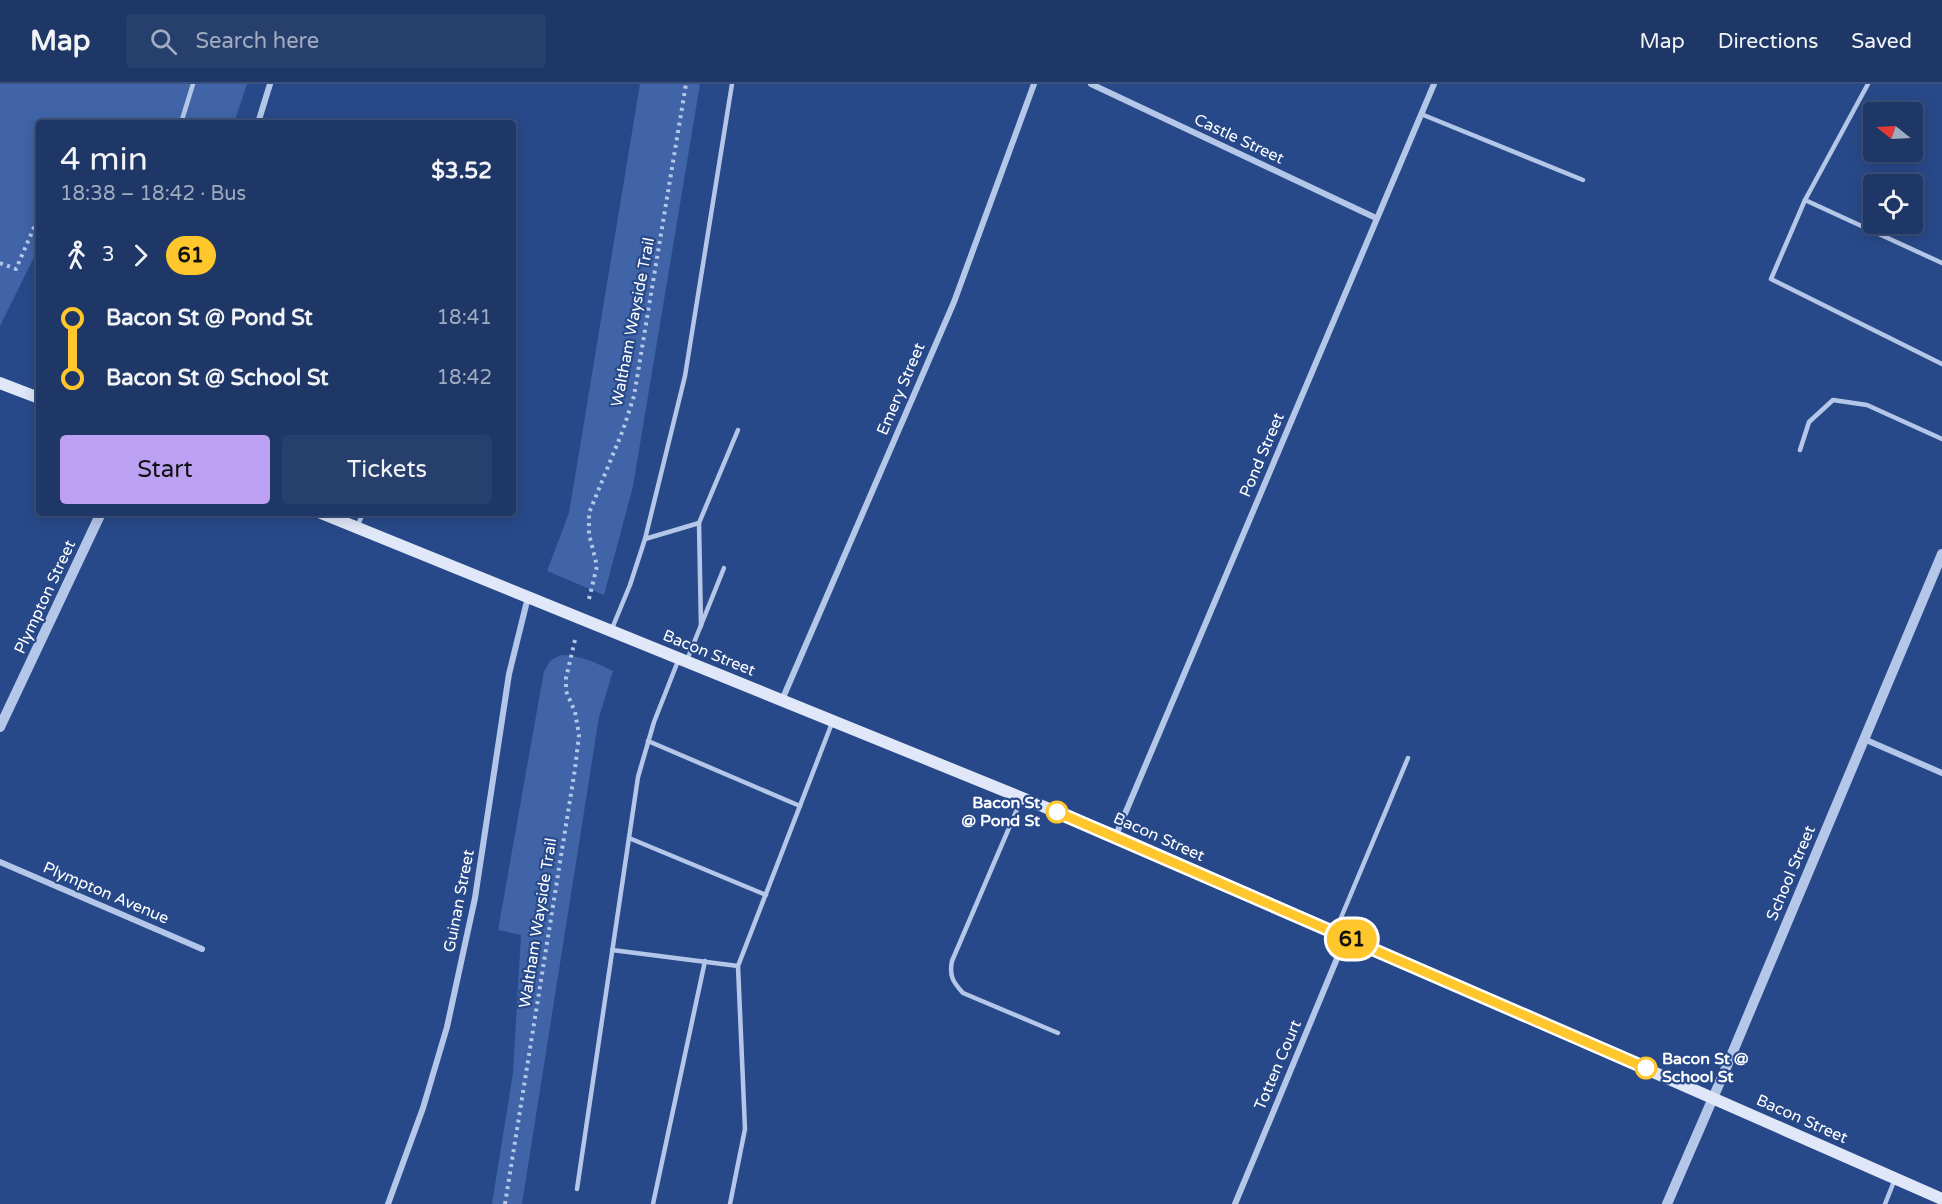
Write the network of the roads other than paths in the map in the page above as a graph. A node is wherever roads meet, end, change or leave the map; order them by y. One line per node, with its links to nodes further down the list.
1 (193, 84): 9 (lane)
2 (270, 84): 10 (street)
3 (732, 84): 26 (lane)
4 (1034, 84): 33 (street, Emery Street)
5 (1091, 84): 13 (street, Castle Street)
6 (1434, 84): 8 (street, Pond Street)
7 (1868, 84): 12 (lane)
8 (1421, 114): 11 (lane); 13 (street, Pond Street)
9 (182, 120)
10 (259, 120)
11 (1583, 180)
12 (1806, 200): 14 (lane); 15 (lane)
13 (1376, 218): 42 (street, Pond Street)
14 (1942, 263)
15 (1942, 364)
16 (0, 382): 17 (main road)
17 (36, 397)
18 (738, 430): 24 (lane)
19 (1942, 439): 20 (lane)
20 (1800, 450)
21 (100, 516): 35 (street, Plympton Street)
22 (329, 516): 25 (main road, Bacon Street)
23 (362, 516): 25 (lane)
24 (699, 524): 26 (lane); 30 (lane)
25 (357, 527): 29 (main road, Bacon Street)
26 (645, 539): 31 (lane)
27 (1942, 554): 36 (street, School Street)
28 (724, 568): 30 (lane)
29 (528, 597): 31 (main road, Bacon Street); 56 (street, Guinan Street)
30 (701, 626): 32 (lane)
31 (611, 631): 32 (main road, Bacon Street)
32 (683, 660): 33 (main road, Bacon Street); 37 (lane)
33 (782, 700): 34 (main road, Bacon Street)
34 (832, 721): 40 (main road, Bacon Street); 41 (lane)
35 (0, 727)
36 (1864, 739): 39 (street); 52 (street, School Street)
37 (648, 741): 41 (lane); 43 (lane)
38 (1408, 758): 46 (lane)
39 (1942, 773)
40 (1022, 797): 42 (main road, Bacon Street); 51 (lane)
41 (800, 806): 45 (lane)
42 (1116, 836): 46 (main road, Bacon Street)
43 (629, 838): 45 (lane); 48 (lane)
44 (0, 862): 47 (street, Plympton Avenue)
45 (766, 895): 50 (lane)
46 (1341, 934): 52 (main road, Bacon Street); 59 (street, Totten Court)
47 (202, 949)
48 (612, 950): 49 (lane); 54 (lane)
49 (705, 961): 50 (lane); 57 (lane)
50 (738, 966): 58 (lane)
51 (1058, 1033)
52 (1713, 1098): 53 (main road, Bacon Street); 60 (street, School Street)
53 (1895, 1179): 55 (main road, Bacon Street); 61 (lane)
54 (577, 1189)
55 (1942, 1199)
56 (388, 1204)
57 (653, 1204)
58 (730, 1204)
59 (1235, 1204)
60 (1666, 1204)
61 (1885, 1204)

